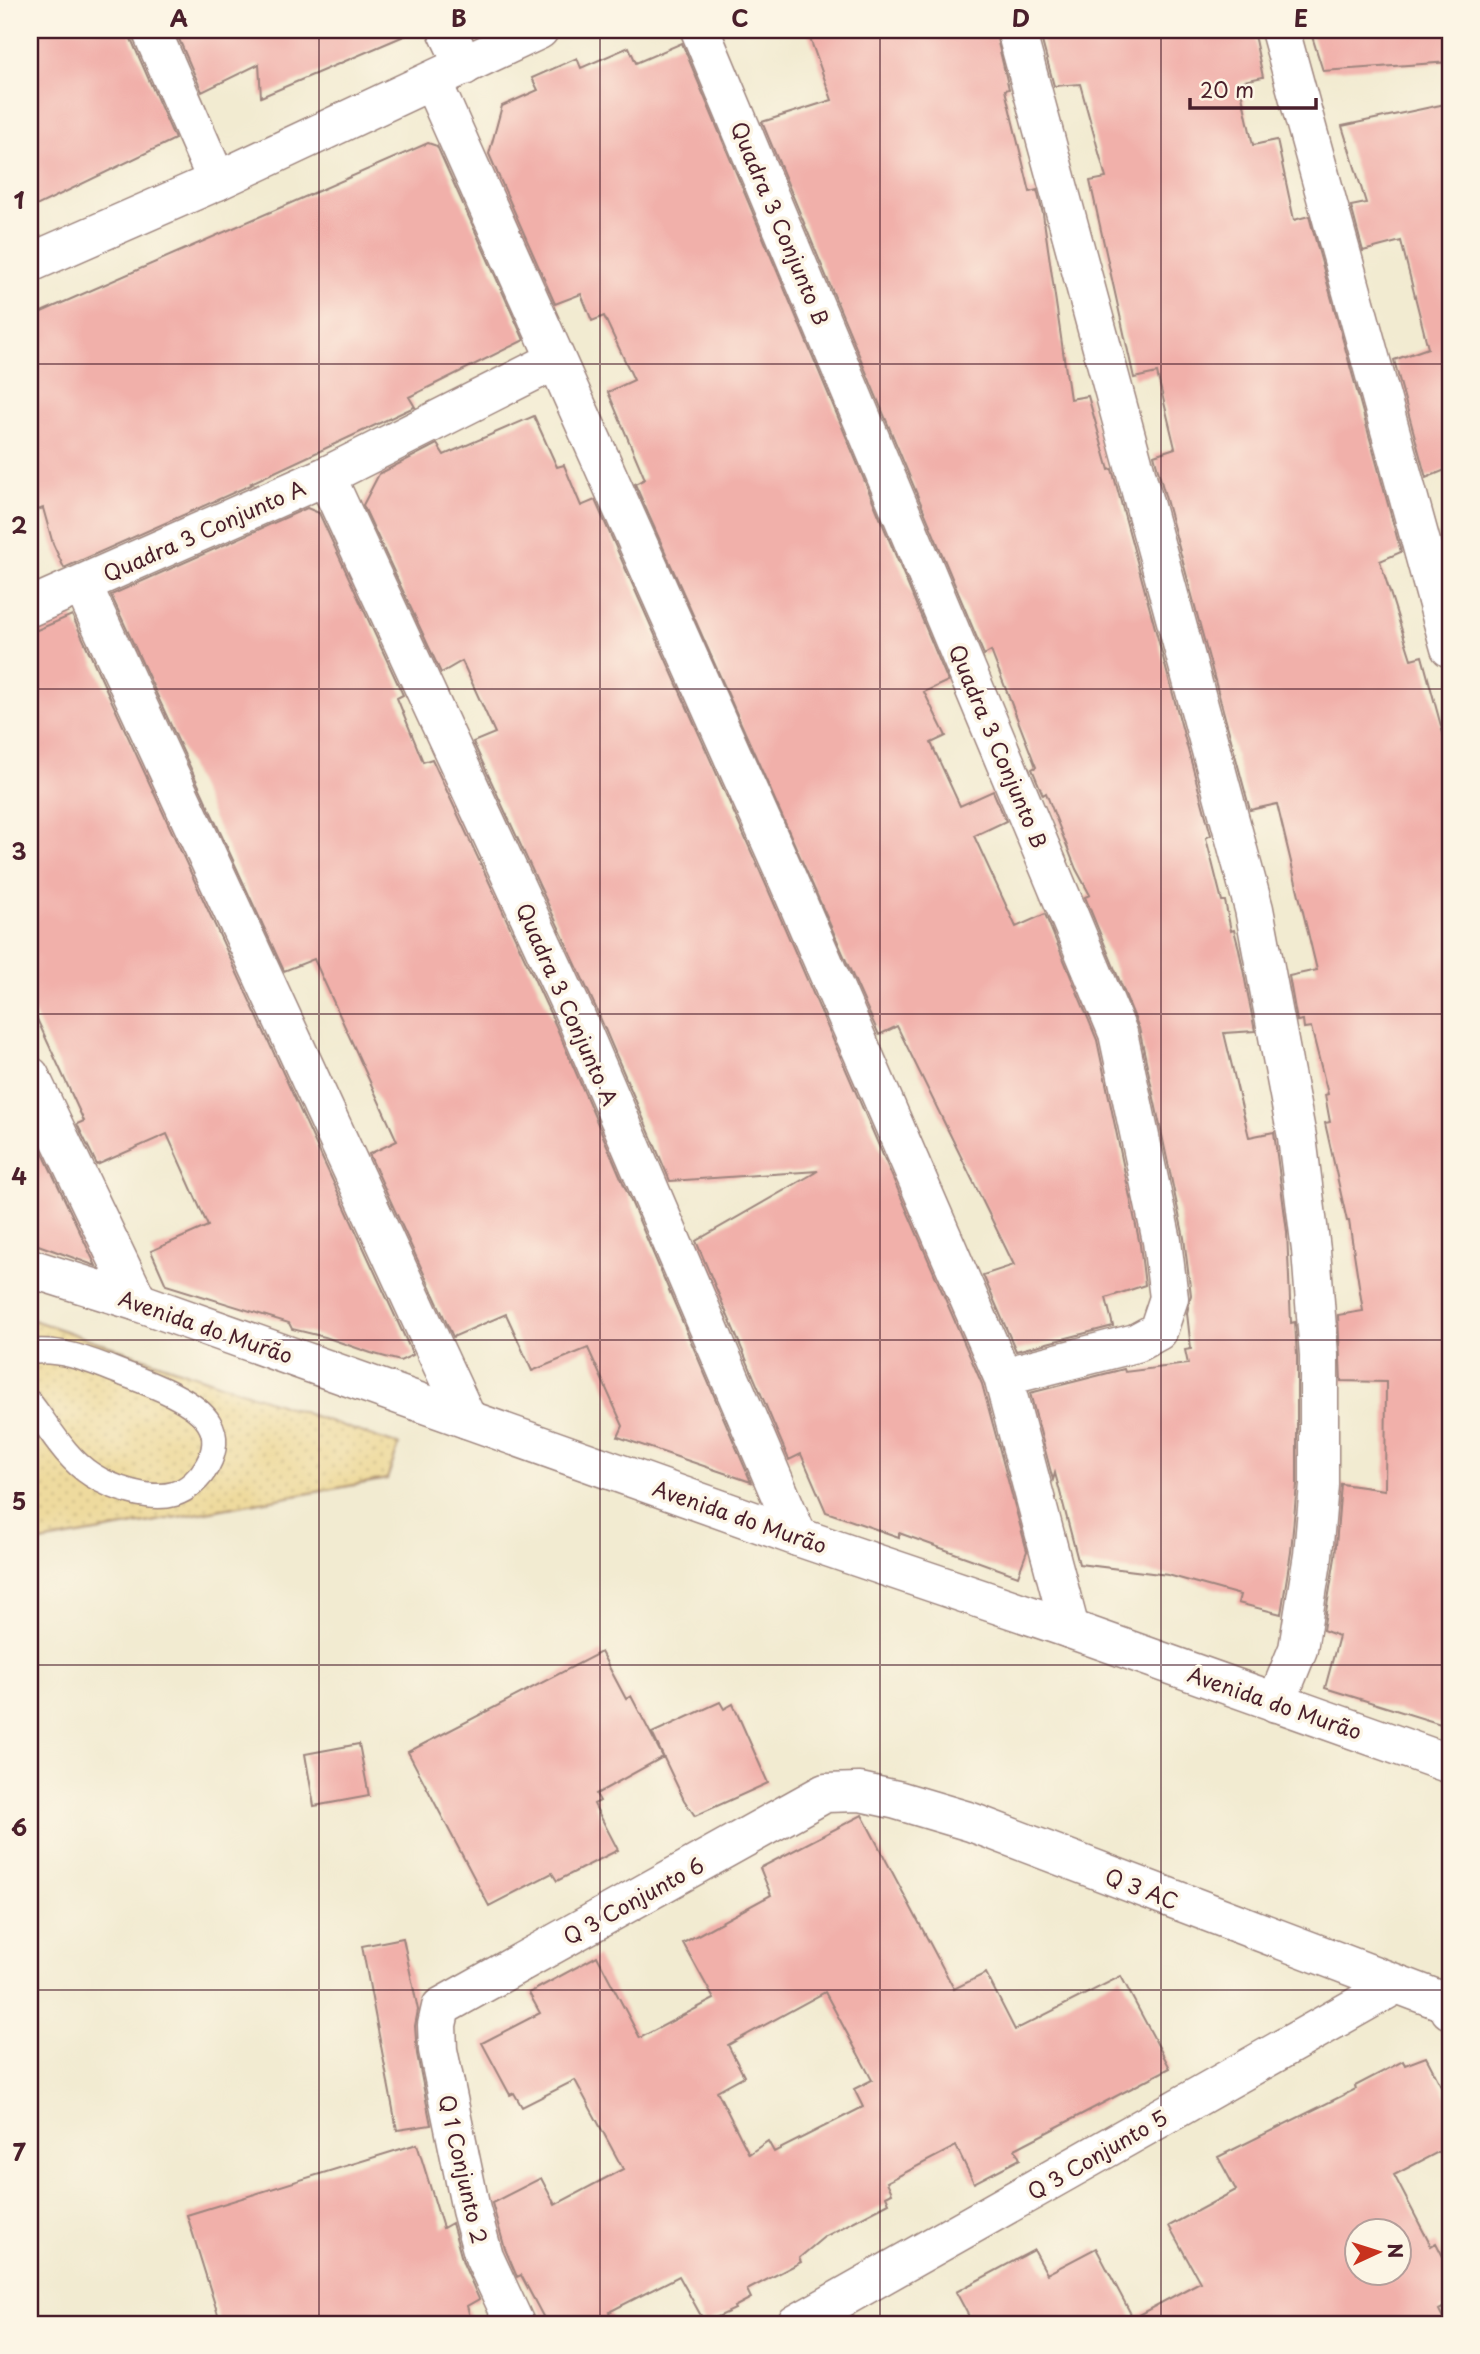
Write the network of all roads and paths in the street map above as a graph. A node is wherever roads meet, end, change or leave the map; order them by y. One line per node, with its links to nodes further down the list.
1 (150, 30): 8 (street)
2 (447, 30): 7 (street)
3 (539, 30): 7 (street)
4 (700, 30): 19 (street, Quadra 3 Conjunto B)
5 (1016, 30): 24 (street)
6 (1280, 30): 14 (street)
7 (448, 73): 8 (street); 10 (street)
8 (217, 181): 9 (street)
9 (30, 262)
10 (556, 360): 11 (street, Quadra 3 Conjunto A); 19 (street)
11 (326, 476): 12 (street, Quadra 3 Conjunto A); 22 (street, Quadra 3 Conjunto A)
12 (82, 584): 13 (street, Quadra 3 Conjunto A); 21 (street, Quadra 3 Conjunto A)
13 (30, 607)
14 (1450, 648)
15 (30, 1076): 17 (street)
16 (30, 1268): 17 (street, Avenida do Murão)
17 (138, 1302): 21 (street, Avenida do Murão)
18 (30, 1352): 20 (lane)
19 (1003, 1377): 23 (street)
20 (30, 1403)
21 (467, 1419): 22 (street, Avenida do Murão)
22 (799, 1537): 23 (street, Avenida do Murão)
23 (1070, 1629): 24 (street, Avenida do Murão)
24 (1276, 1703): 25 (street, Avenida do Murão)
25 (1450, 1763)
26 (825, 1793): 27 (street, Q 3 AC); 29 (street, Q 3 Conjunto 6)
27 (1397, 1984): 28 (street, Q 3 AC); 31 (street, Q 3 Conjunto 5)
28 (1449, 2006)
29 (441, 2007): 30 (street, Q 1 Conjunto 2)
30 (515, 2324)
31 (796, 2324)

